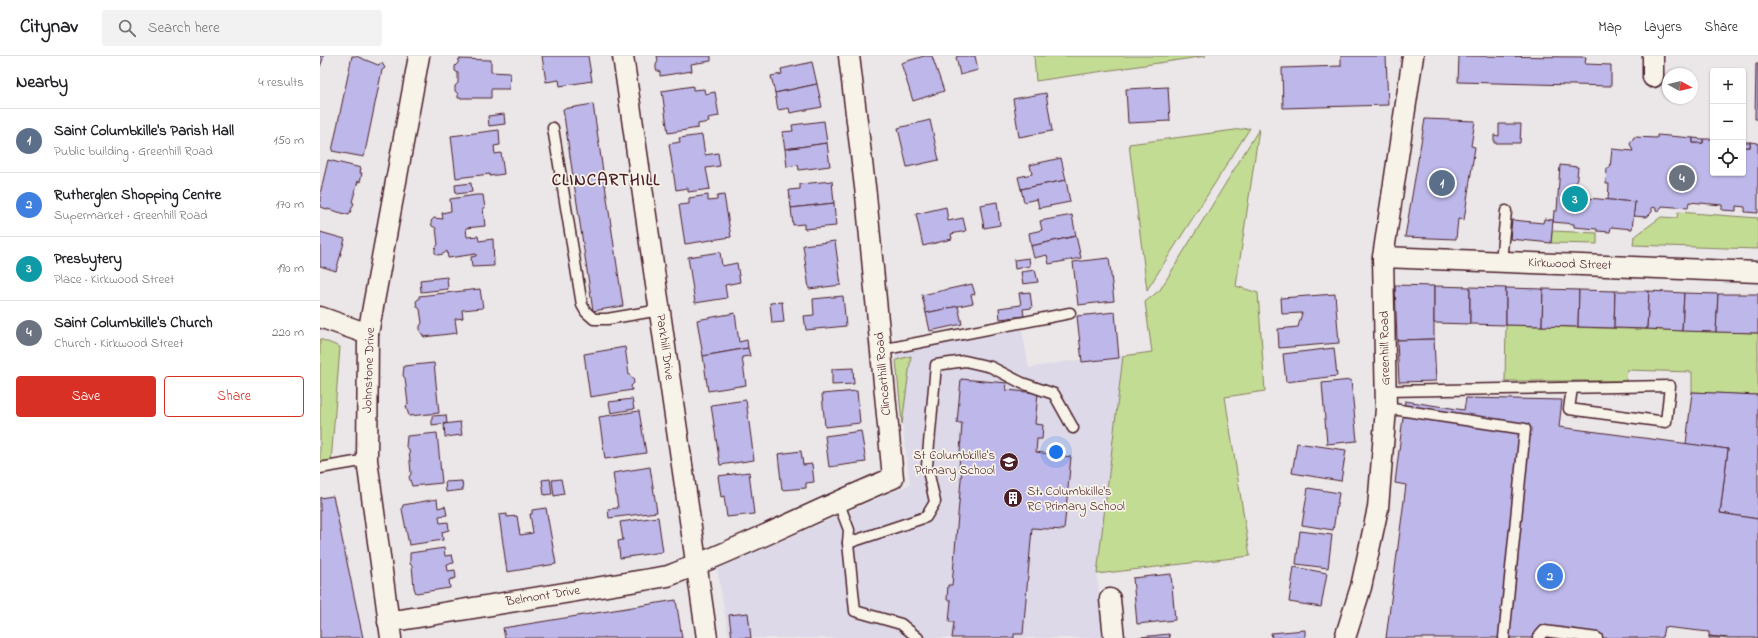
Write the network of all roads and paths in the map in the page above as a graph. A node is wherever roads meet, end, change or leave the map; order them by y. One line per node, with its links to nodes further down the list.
1 (419, 56): 15 (street, Johnstone Drive)
2 (623, 56): 12 (street, Parkhill Drive)
3 (849, 56): 16 (street, Clincarthill Road)
4 (1413, 56): 9 (street, Greenhill Road)
5 (1653, 56): 6 (street)
6 (1653, 77)
7 (553, 128): 12 (lane)
8 (1506, 211): 10 (lane)
9 (1383, 256): 10 (street, Kirkwood Street); 18 (street, Greenhill Road)
10 (1501, 262): 11 (street, Kirkwood Street)
11 (1758, 272)
12 (660, 310): 24 (street, Parkhill Drive)
13 (1070, 313): 16 (lane)
14 (320, 317): 15 (street)
15 (368, 334): 20 (street, Johnstone Drive)
16 (881, 350): 22 (street, Clincarthill Road)
17 (1572, 388): 17 (lane); 18 (lane)
18 (1386, 399): 30 (street, Greenhill Road); 31 (lane)
19 (1073, 428): 23 (lane)
20 (367, 460): 21 (lane); 26 (street, Johnstone Drive)
21 (320, 468)
22 (838, 501): 23 (lane); 24 (street, Clincarthill Road)
23 (848, 542): 28 (lane)
24 (696, 565): 26 (street, Belmont Drive); 27 (street, Parkhill Drive)
25 (1110, 598): 29 (street)
26 (389, 630)
27 (707, 638)
28 (918, 638)
29 (1114, 638)
30 (1345, 638)
31 (1504, 638)
32 (1538, 638): 33 (lane)
33 (1597, 638)

